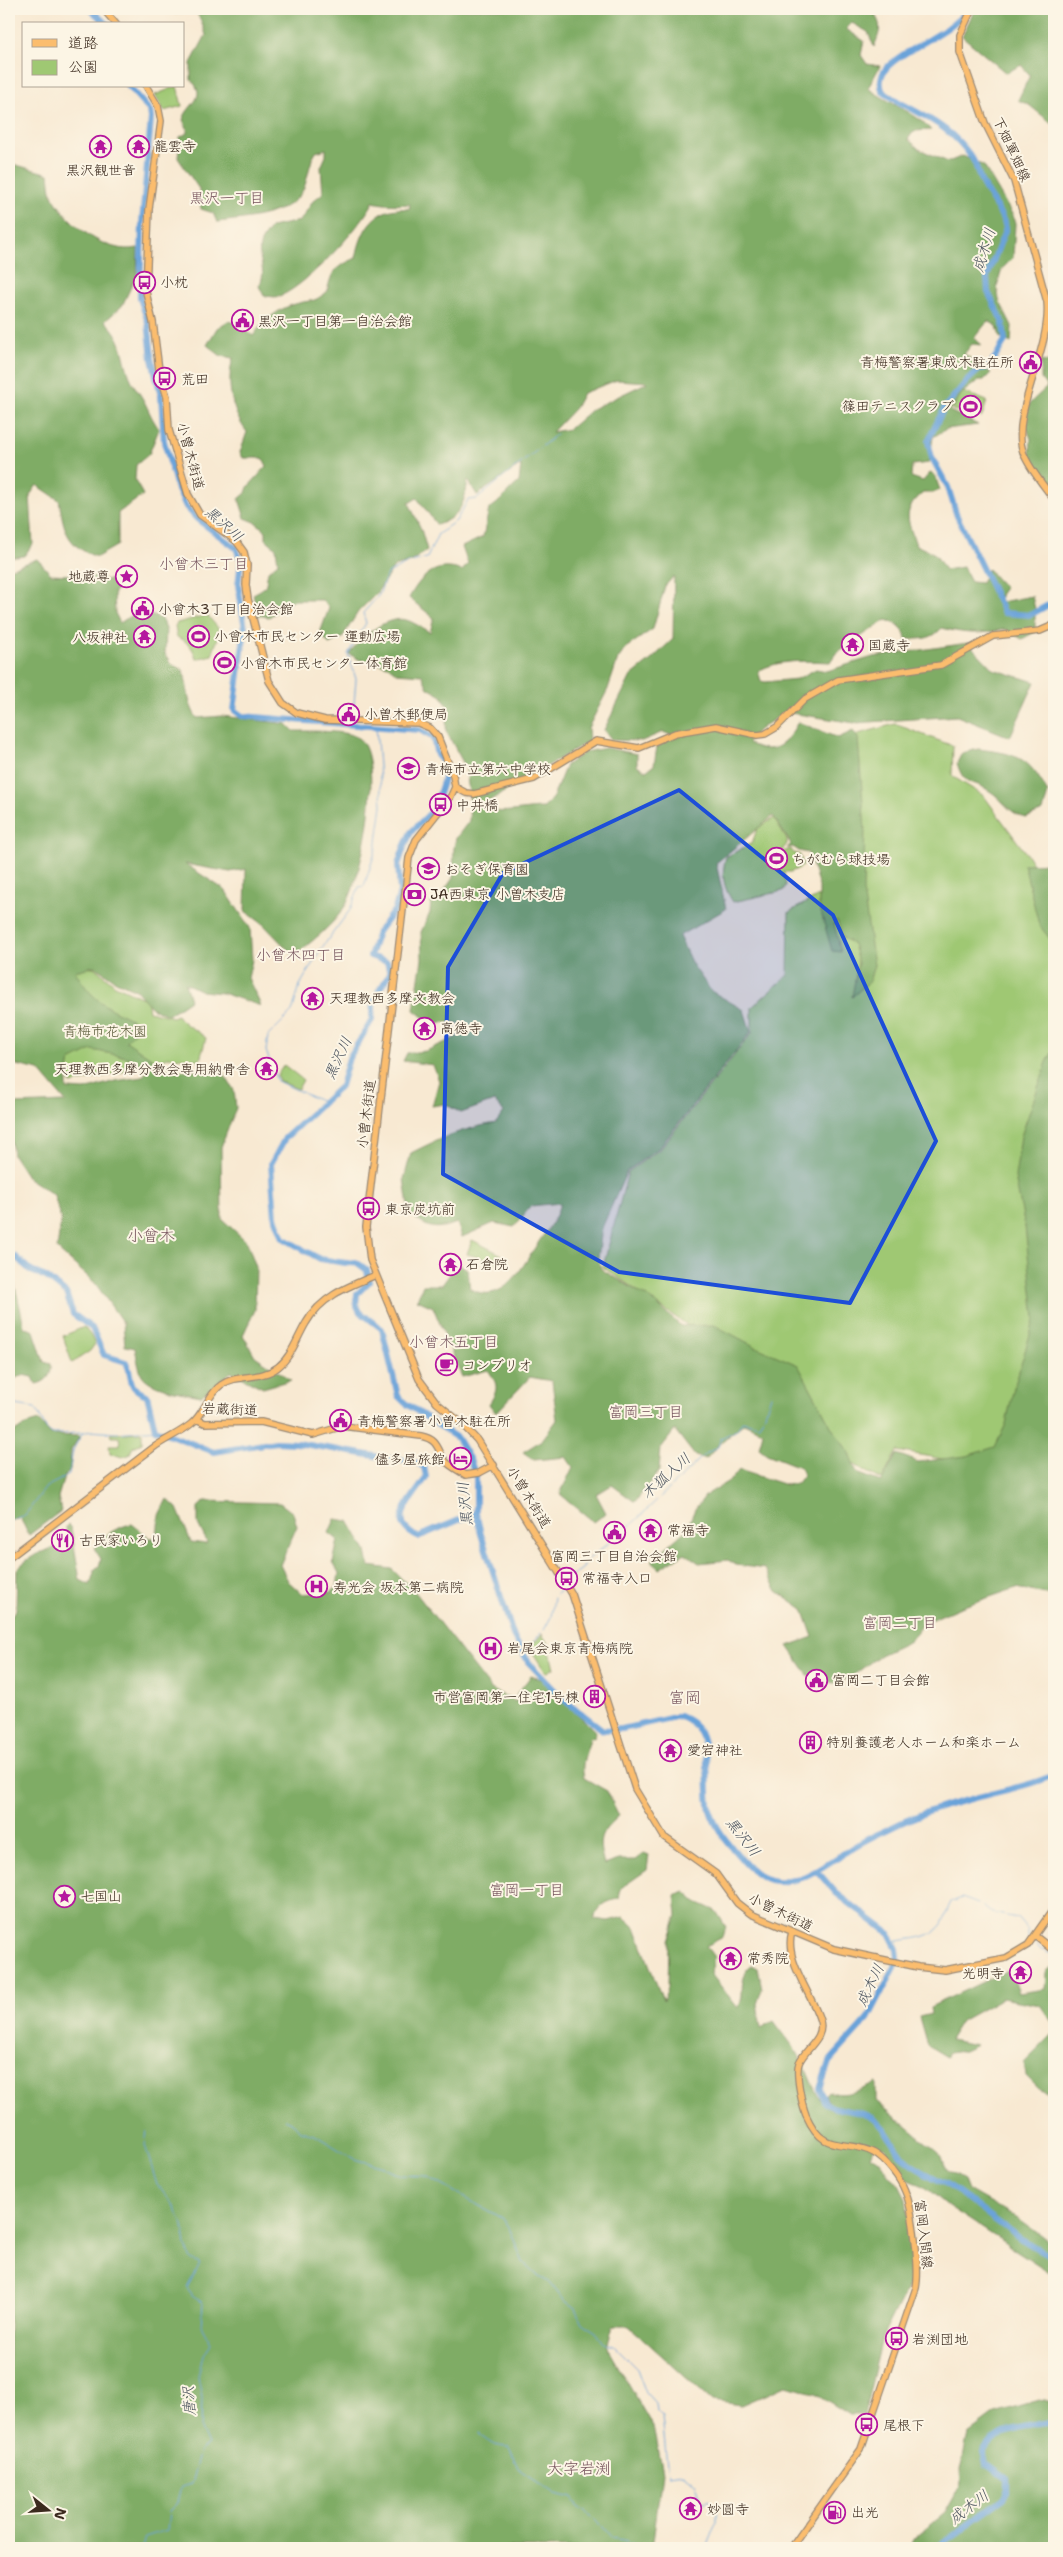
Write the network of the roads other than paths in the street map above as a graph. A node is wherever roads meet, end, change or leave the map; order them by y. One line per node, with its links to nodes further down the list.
1 (103, 9): 3 (main road)
2 (972, 9): 5 (main road, 下畑軍畑線)
3 (114, 22)
4 (147, 88): 7 (main road, 小曽木街道)
5 (1054, 500)
6 (1054, 625): 7 (main road)
7 (455, 787): 8 (main road, 小曽木街道)
8 (374, 1275): 9 (main road); 10 (main road, 小曽木街道)
9 (196, 1419): 10 (main road, 岩蔵街道); 11 (main road, 岩蔵街道)
10 (494, 1465): 13 (main road, 小曽木街道)
11 (9, 1558)
12 (1054, 1908): 14 (main road)
13 (792, 1932): 14 (main road, 小曽木街道); 16 (main road, 富岡入間線)
14 (1035, 1936): 15 (main road)
15 (1054, 1951)
16 (791, 2548)

